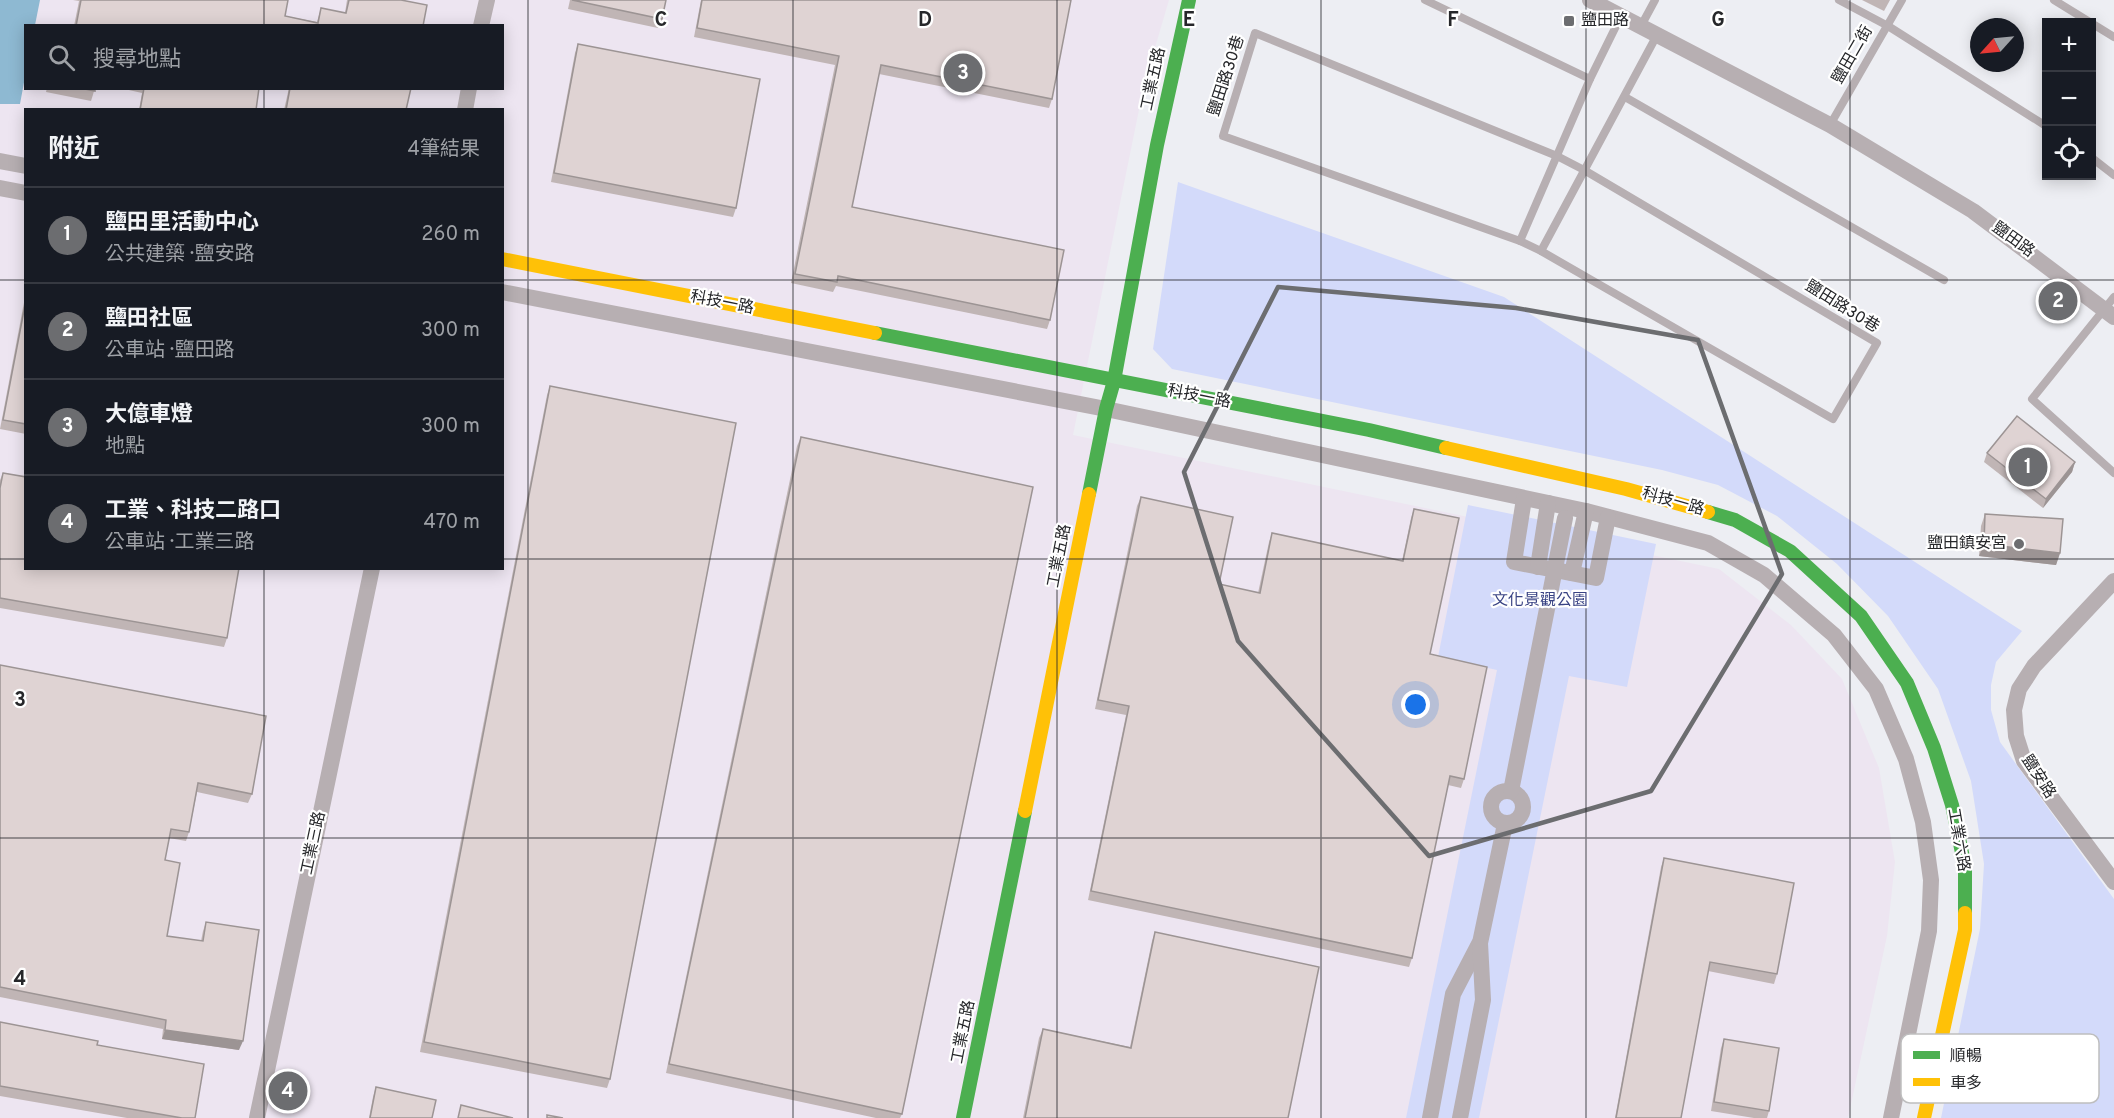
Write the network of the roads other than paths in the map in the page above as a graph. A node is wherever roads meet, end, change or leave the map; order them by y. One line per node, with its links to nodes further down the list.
1 (486, 0): 10 (street)
2 (1189, 0): 35 (street, 工業五路)
3 (1425, 0): 15 (lane)
4 (1590, 0): 9 (street, 鹽田路)
5 (1654, 0): 11 (lane)
6 (1839, 0): 12 (lane)
7 (1902, 0): 12 (lane, 鹽田二街)
8 (2054, 0): 14 (lane)
9 (1621, 16): 11 (street, 鹽田路); 15 (lane)
10 (482, 24)
11 (1641, 26): 13 (street, 鹽田路)
12 (1888, 26): 19 (lane); 20 (lane, 鹽田二街)
13 (1657, 35): 17 (lane); 20 (street, 鹽田路)
14 (2114, 37)
15 (1590, 79): 21 (lane)
16 (469, 90): 18 (street)
17 (1625, 97): 25 (lane); 32 (lane)
18 (465, 108)
19 (2042, 123)
20 (1830, 125): 34 (street, 鹽田路)
21 (1557, 156): 25 (lane, 鹽田路30巷); 29 (lane); 29 (lane, 鹽田路30巷)
22 (0, 161): 24 (street)
23 (2096, 162): 26 (lane)
24 (24, 166)
25 (1584, 170): 30 (lane); 30 (lane, 鹽田路30巷)
26 (2114, 175)
27 (0, 188): 28 (street)
28 (24, 193)
29 (1520, 241): 30 (lane, 鹽田路30巷)
30 (1541, 251)
31 (504, 259): 35 (street, 科技一路)
32 (1944, 280)
33 (504, 292): 36 (street, 科技一路)
34 (2111, 307): 37 (lane)
35 (1114, 381): 36 (street, 工業五路); 47 (street, 科技一路)
36 (1106, 409): 38 (street, 科技一路); 58 (street, 工業五路)
37 (2114, 473)
38 (1524, 499): 39 (street, 科技一路); 43 (street)
39 (1548, 503): 40 (street, 科技一路); 43 (street)
40 (1586, 511): 41 (street, 科技一路); 45 (street)
41 (1608, 517): 45 (street); 48 (street, 科技一路)
42 (1565, 518): 43 (street)
43 (1547, 568): 45 (street); 49 (street)
44 (372, 570): 57 (street, 工業三路)
45 (1572, 573)
46 (2114, 581): 51 (street, 鹽安路)
47 (1861, 616): 54 (street, 工業六路)
48 (1834, 635): 53 (street, 工業六路)
49 (1510, 791): 50 (street); 50 (street)
50 (1504, 824): 52 (street)
51 (2114, 882)
52 (1480, 943): 59 (street); 60 (street)
53 (1908, 1034)
54 (1942, 1034)
55 (1901, 1069): 61 (street, 工業六路)
56 (1927, 1103): 62 (street, 工業六路)
57 (257, 1118)
58 (963, 1118)
59 (1430, 1118)
60 (1460, 1118)
61 (1891, 1118)
62 (1924, 1118)

